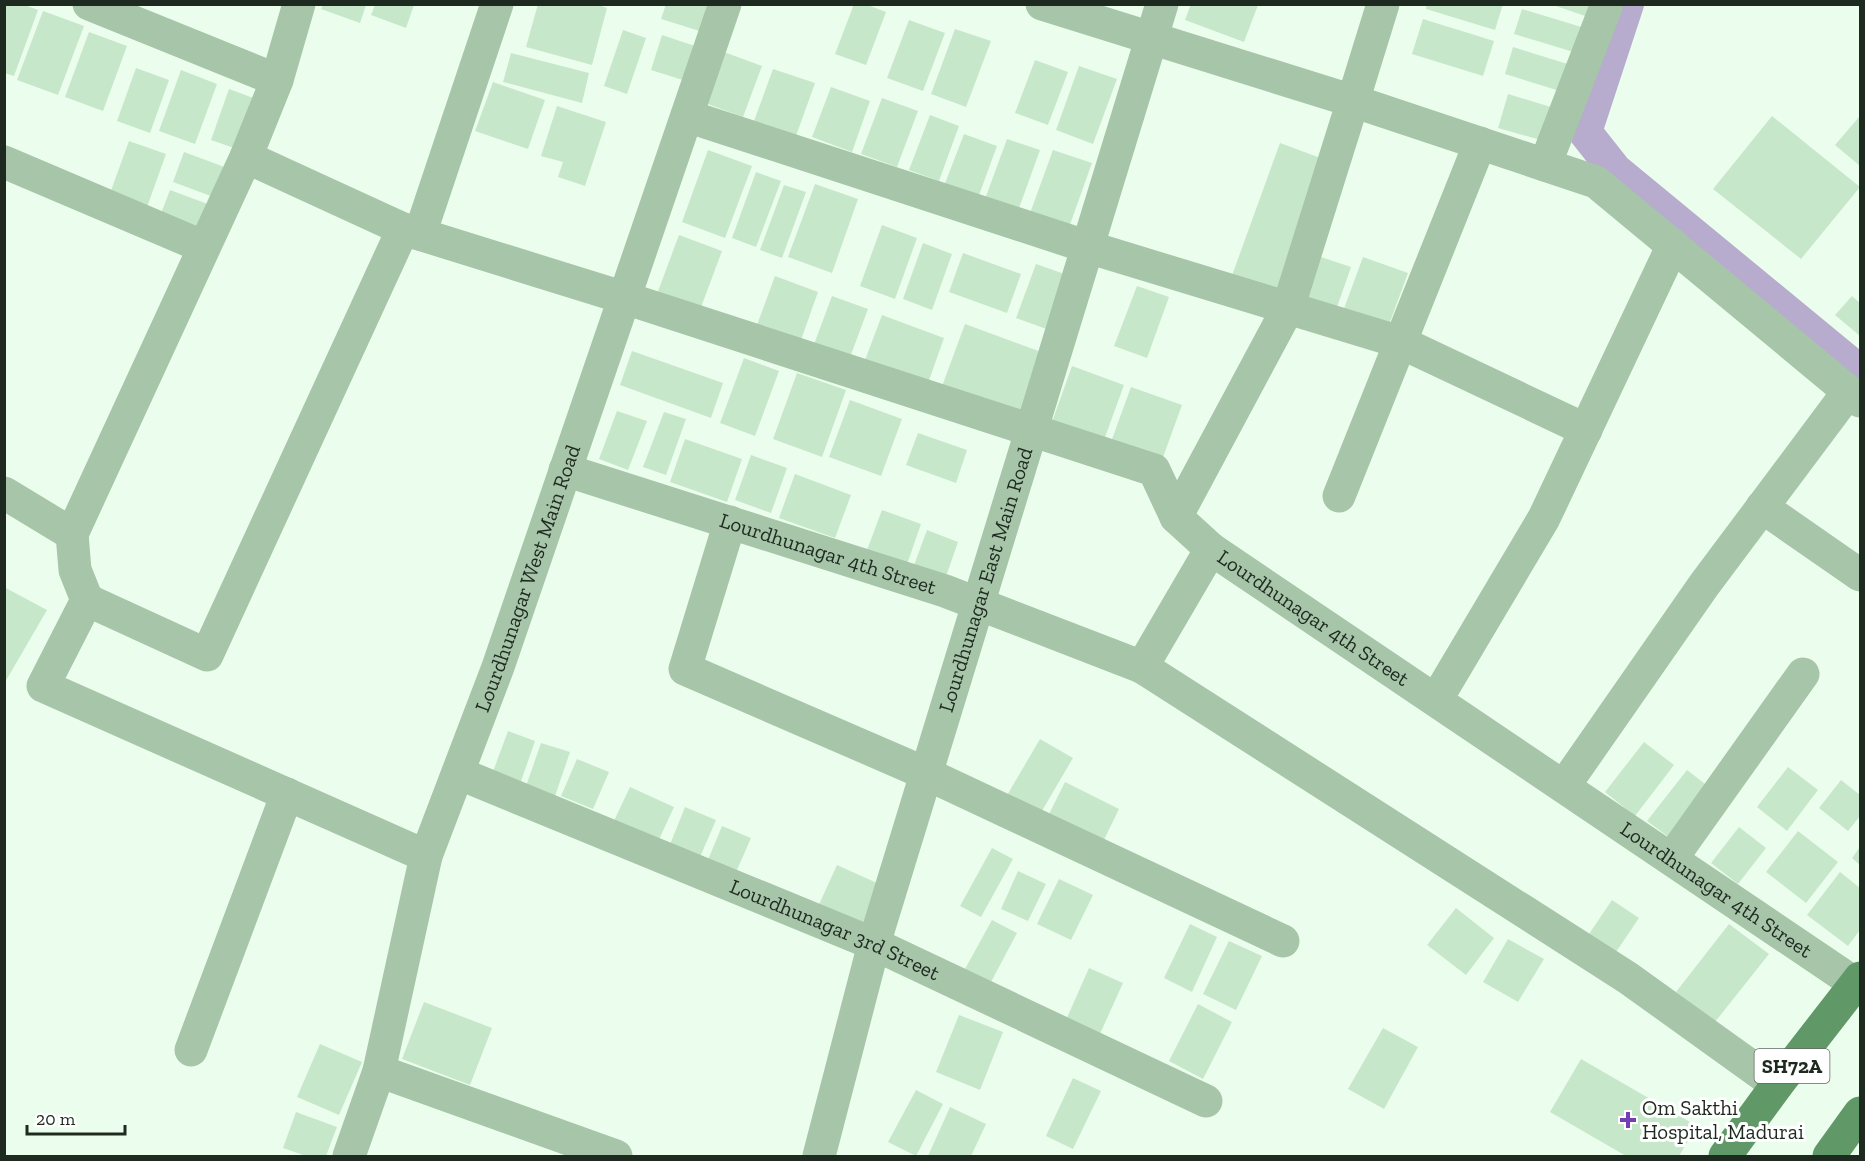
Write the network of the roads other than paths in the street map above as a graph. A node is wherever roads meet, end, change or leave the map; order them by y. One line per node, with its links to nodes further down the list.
1 (89, 4): 10 (street)
2 (298, 4): 10 (street)
3 (497, 4): 17 (street)
4 (725, 4): 12 (street, Lourdhunagar West Main Road)
5 (1042, 4): 9 (street)
6 (1162, 4): 9 (street, Lourdhunagar East Main Road)
7 (1383, 4): 11 (street)
8 (1607, 4): 16 (street)
9 (1152, 39): 11 (street); 20 (street, Lourdhunagar East Main Road)
10 (278, 80): 14 (street)
11 (1353, 101): 13 (street); 22 (street)
12 (687, 116): 20 (street); 21 (street, Lourdhunagar West Main Road)
13 (1480, 143): 16 (street); 23 (street)
14 (246, 157): 17 (street); 19 (street)
15 (4, 162): 19 (street)
16 (1545, 165): 18 (street)
17 (412, 231): 21 (street); 36 (street)
18 (1673, 245): 24 (street); 26 (street)
19 (204, 247): 33 (street)
20 (1088, 247): 22 (street); 25 (street, Lourdhunagar East Main Road)
21 (625, 298): 25 (street); 27 (street, Lourdhunagar West Main Road)
22 (1288, 308): 23 (street); 31 (street)
23 (1400, 342): 26 (street); 29 (street)
24 (1855, 396): 30 (street)
25 (1032, 430): 31 (street); 37 (street, Lourdhunagar East Main Road)
26 (1586, 430): 40 (street)
27 (565, 470): 32 (street, Lourdhunagar 4th Street); 41 (street, Lourdhunagar West Main Road)
28 (4, 494): 33 (street)
29 (1340, 496)
30 (1762, 507): 35 (street); 43 (street)
31 (1176, 516): 34 (street)
32 (730, 522): 37 (street, Lourdhunagar 4th Street); 42 (street)
33 (72, 534): 36 (street)
34 (1211, 549): 38 (street, Lourdhunagar 4th Street); 40 (street, Lourdhunagar 4th Street)
35 (1860, 575)
36 (87, 600): 44 (street)
37 (978, 604): 38 (street, Lourdhunagar 4th Street); 42 (street, Lourdhunagar East Main Road)
38 (1142, 667): 52 (street)
39 (1803, 674): 46 (street)
40 (1436, 700): 43 (street, Lourdhunagar 4th Street)
41 (458, 773): 45 (street, Lourdhunagar West Main Road); 48 (street, Lourdhunagar 3rd Street)
42 (927, 774): 47 (street); 48 (street, Lourdhunagar East Main Road)
43 (1564, 786): 46 (street, Lourdhunagar 4th Street)
44 (287, 794): 45 (street); 50 (street)
45 (426, 856): 51 (street, Lourdhunagar West Main Road)
46 (1672, 858): 49 (street, Lourdhunagar 4th Street)
47 (1283, 941)
48 (874, 944): 53 (street, Lourdhunagar 3rd Street); 57 (street, Lourdhunagar East Main Road)
49 (1858, 981): 52 (main road, SH72A)
50 (191, 1050)
51 (379, 1071): 55 (street, Lourdhunagar West Main Road); 56 (street)
52 (1777, 1085): 58 (main road, SH72A)
53 (1206, 1101)
54 (1860, 1113): 59 (main road)
55 (349, 1156)
56 (616, 1156)
57 (819, 1156)
58 (1725, 1156)
59 (1829, 1156)

